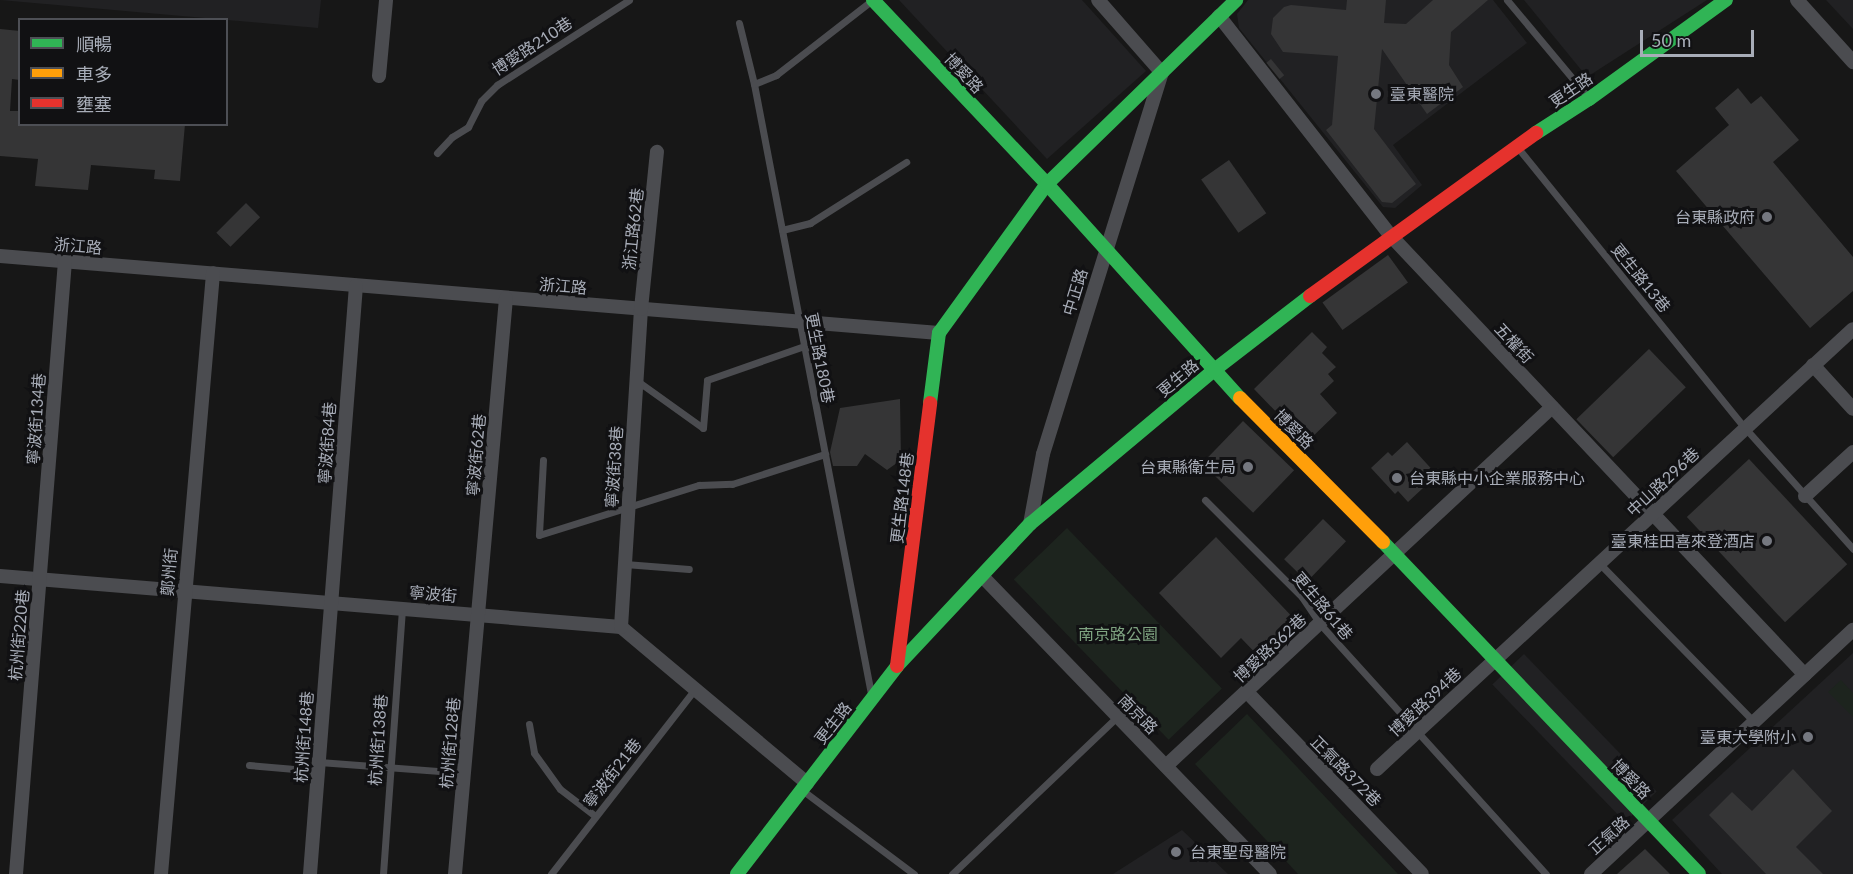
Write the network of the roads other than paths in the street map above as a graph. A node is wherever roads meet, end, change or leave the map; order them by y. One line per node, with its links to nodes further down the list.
1 (386, 0): 13 (street)
2 (629, 0): 18 (lane, 博愛路210巷)
3 (873, 0): 14 (lane); 20 (street, 博愛路)
4 (1098, 0): 12 (street)
5 (1236, 0): 9 (street, 中正路)
6 (1507, 0): 15 (lane)
7 (1726, 0): 15 (street, 更生路)
8 (1797, 0): 11 (street)
9 (1219, 16): 12 (street, 中正路); 22 (street, 五權街)
10 (739, 23): 14 (lane, 更生路180巷)
11 (1853, 62)
12 (1162, 73): 20 (street, 中正路); 23 (street, 中正路)
13 (379, 76)
14 (754, 84): 21 (lane, 更生路180巷)
15 (1589, 99): 16 (street, 更生路)
16 (1517, 146): 22 (street, 更生路); 39 (lane, 更生路13巷)
17 (657, 152): 29 (street, 浙江路62巷)
18 (437, 153)
19 (906, 162): 21 (lane)
20 (1047, 184): 23 (street, 博愛路); 32 (street)
21 (782, 230): 30 (lane, 更生路180巷)
22 (1391, 236): 35 (street, 更生路); 37 (street, 五權街)
23 (1105, 248): 35 (street, 博愛路); 47 (street, 中正路)
24 (0, 256): 25 (street, 浙江路)
25 (65, 261): 26 (street, 浙江路); 55 (street, 寧波街134巷)
26 (213, 273): 27 (street, 浙江路); 56 (street, 鄭州街)
27 (356, 286): 28 (street, 浙江路); 57 (street, 寧波街84巷)
28 (507, 298): 29 (street, 浙江路); 59 (street, 寧波街62巷)
29 (641, 309): 30 (street, 浙江路); 36 (street, 寧波街38巷)
30 (799, 322): 32 (street, 浙江路); 33 (lane, 更生路180巷)
31 (1853, 329): 34 (street, 中山路296巷)
32 (939, 333): 64 (street, 更生路148巷)
33 (804, 346): 36 (lane); 41 (lane, 更生路180巷)
34 (1813, 365): 38 (street); 39 (street, 中山路296巷)
35 (1212, 371): 47 (street, 更生路); 49 (street, 博愛路)
36 (636, 380): 45 (street, 寧波街38巷)
37 (1552, 407): 46 (street, 五權街); 49 (street, 博愛路362巷)
38 (1853, 409)
39 (1745, 428): 43 (lane, 更生路13巷); 46 (street, 中山路296巷)
40 (1853, 452): 43 (street)
41 (825, 454): 45 (lane); 68 (lane, 更生路180巷)
42 (543, 460): 45 (lane)
43 (1805, 496): 48 (lane, 更生路13巷)
44 (1204, 500): 60 (lane, 更生路61巷)
45 (628, 505): 51 (street, 寧波街38巷)
46 (1653, 513): 50 (street, 中山路296巷); 65 (street, 五權街)
47 (1030, 525): 54 (street, 更生路)
48 (1853, 549)
49 (1395, 554): 60 (street, 博愛路362巷); 63 (street, 博愛路)
50 (1599, 563): 63 (street, 中山路296巷); 70 (lane)
51 (625, 564): 52 (lane); 61 (street, 寧波街38巷)
52 (689, 569)
53 (0, 576): 55 (street, 寧波街)
54 (983, 577): 64 (street, 更生路); 69 (street, 南京路)
55 (40, 579): 56 (street, 寧波街); 82 (street, 杭州街220巷)
56 (184, 591): 57 (street, 寧波街); 83 (street, 鄭州街)
57 (332, 602): 58 (street, 寧波街); 75 (street, 杭州街148巷)
58 (402, 608): 59 (street, 寧波街); 76 (lane, 杭州街138巷)
59 (478, 615): 61 (street, 寧波街); 78 (street, 杭州街128巷)
60 (1320, 624): 67 (street, 博愛路362巷); 72 (lane, 更生路61巷)
61 (621, 627): 66 (street)
62 (1853, 630): 65 (street, 正氣路)
63 (1495, 660): 72 (street, 博愛路394巷); 81 (street, 博愛路)
64 (897, 666): 68 (street, 更生路)
65 (1805, 675): 70 (street, 正氣路)
66 (695, 688): 79 (street); 80 (lane, 寧波街21巷)
67 (1247, 692): 74 (street, 博愛路362巷); 92 (street, 正氣路372巷)
68 (872, 699): 79 (street, 更生路)
69 (1117, 717): 74 (street, 南京路); 90 (lane)
70 (1754, 722): 81 (street, 正氣路)
71 (529, 724): 80 (lane)
72 (1416, 733): 77 (street, 博愛路394巷); 93 (lane, 更生路61巷)
73 (249, 765): 75 (lane)
74 (1166, 766): 91 (street, 南京路)
75 (319, 767): 76 (lane); 84 (street, 杭州街148巷)
76 (389, 767): 78 (lane); 85 (lane, 杭州街138巷)
77 (1377, 769)
78 (464, 773): 86 (street, 杭州街128巷)
79 (804, 787): 88 (street, 更生路); 89 (lane)
80 (595, 816): 87 (lane, 寧波街21巷)
81 (1649, 821): 94 (street, 正氣路); 95 (street, 博愛路)
82 (16, 874)
83 (161, 874)
84 (310, 874)
85 (383, 874)
86 (455, 874)
87 (551, 874)
88 (737, 874)
89 (914, 874)
90 (952, 874)
91 (1270, 874)
92 (1422, 874)
93 (1546, 874)
94 (1591, 874)
95 (1699, 874)

